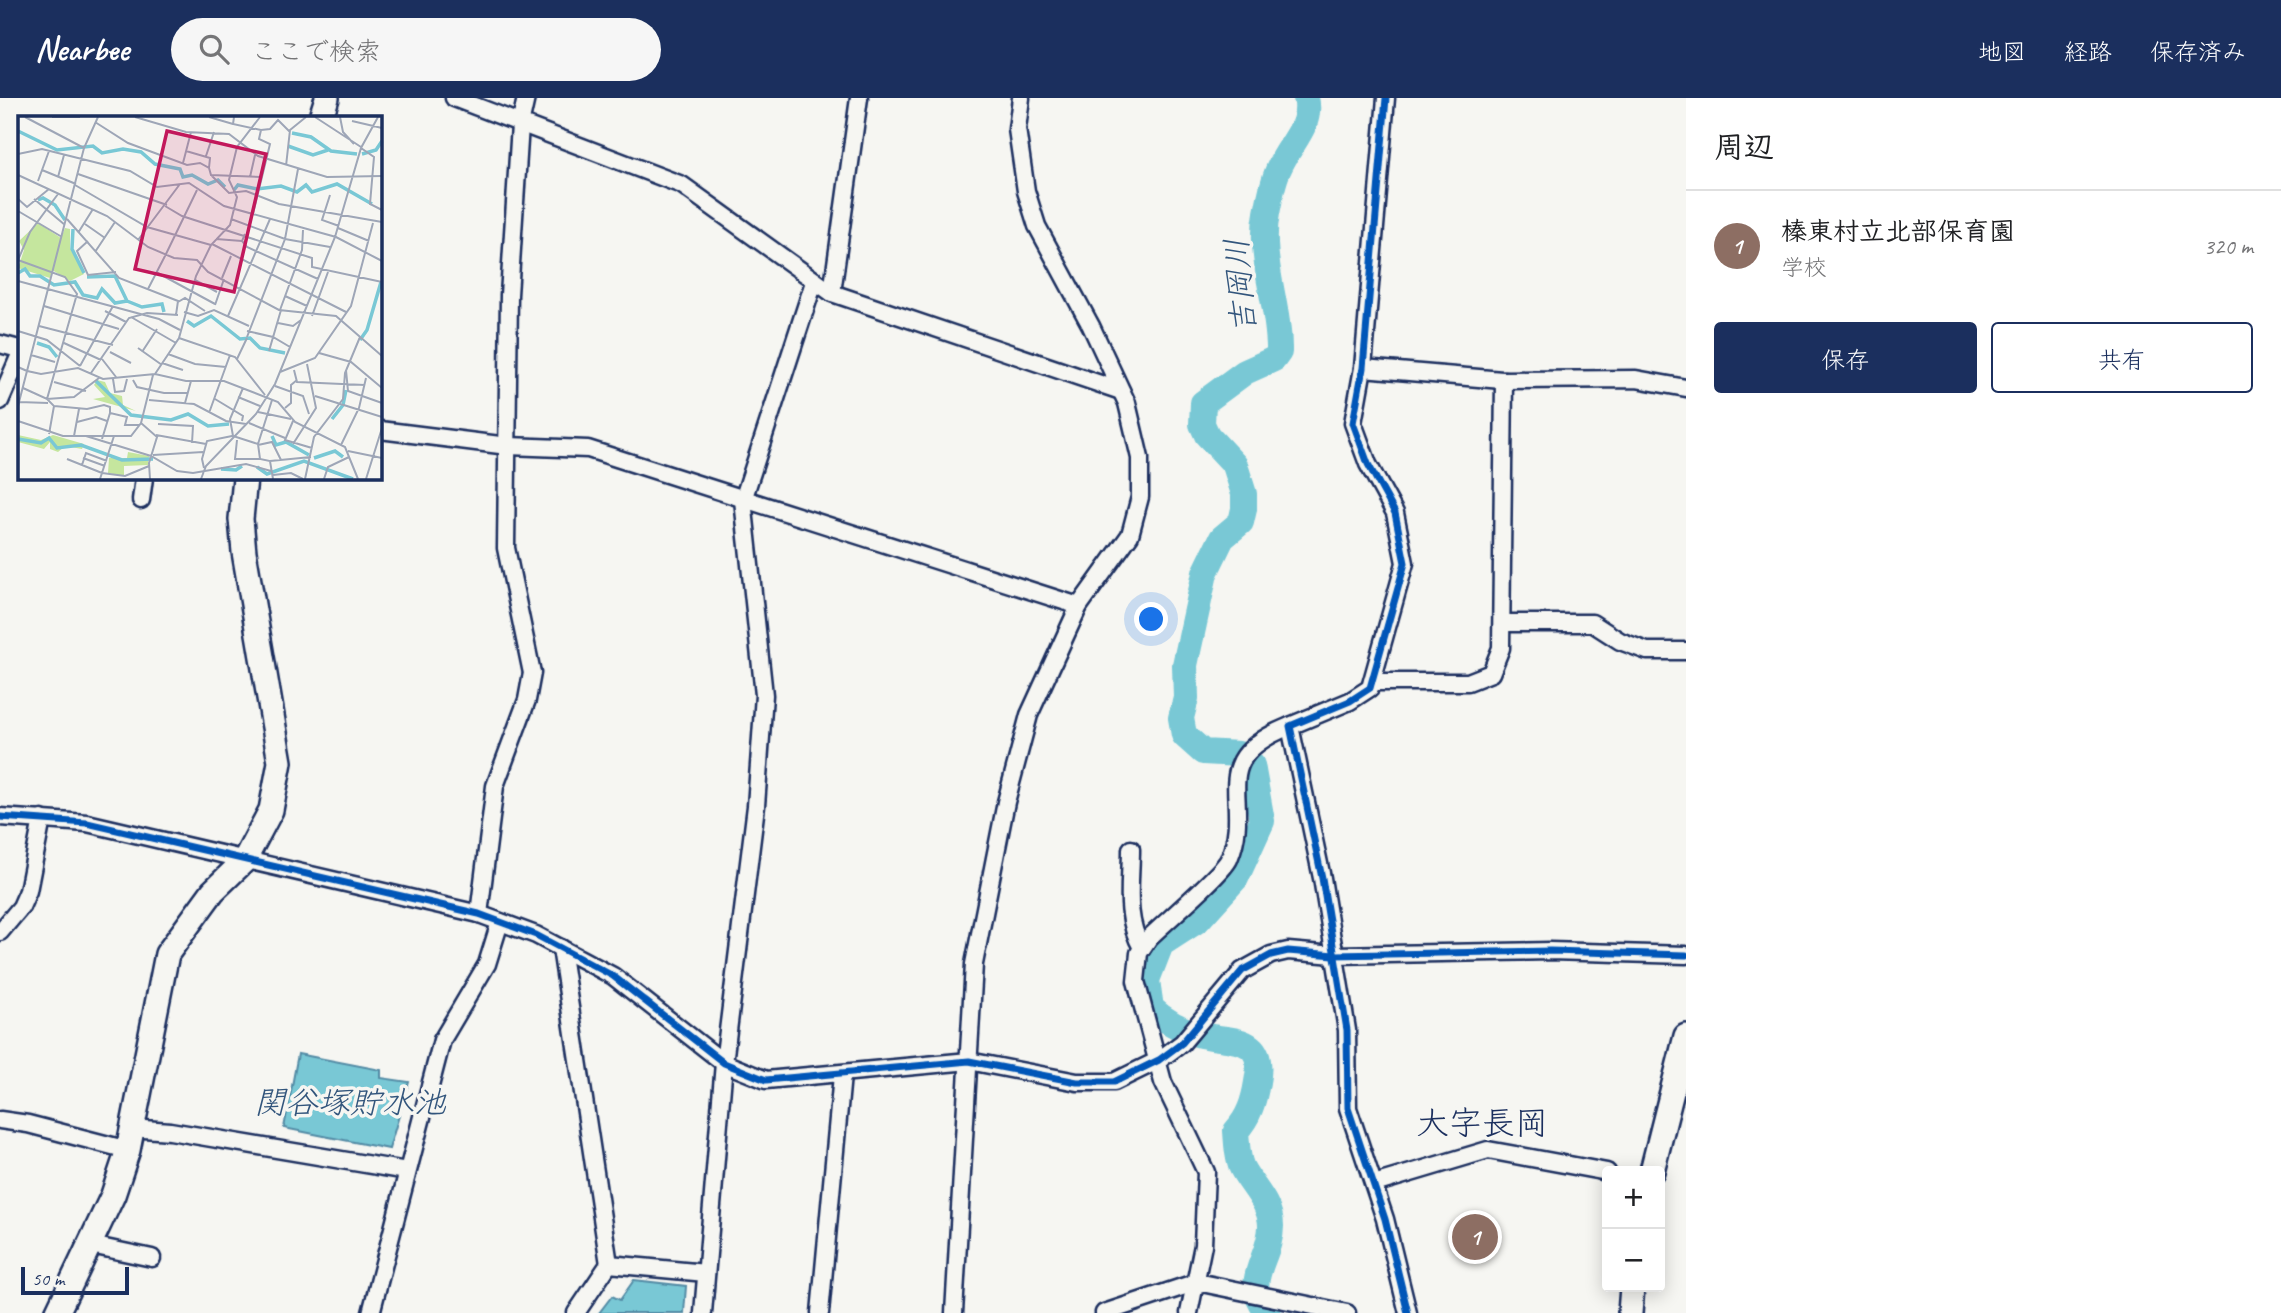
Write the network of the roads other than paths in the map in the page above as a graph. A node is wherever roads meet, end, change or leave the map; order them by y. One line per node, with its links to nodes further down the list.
1 (327, 98): 7 (street)
2 (454, 98): 8 (street)
3 (526, 98): 8 (street)
4 (859, 98): 10 (street)
5 (1021, 98): 17 (street)
6 (1386, 98): 14 (street)
7 (321, 116)
8 (520, 125): 9 (street); 20 (street)
9 (814, 282): 10 (street); 24 (street)
10 (832, 293): 17 (street)
11 (0, 344): 12 (street)
12 (18, 349)
13 (18, 359): 18 (street)
14 (1363, 368): 15 (street); 28 (street)
15 (1504, 380): 16 (street); 26 (street)
16 (1686, 388)
17 (1121, 391): 25 (street)
18 (0, 401)
19 (382, 430): 20 (street)
20 (508, 446): 24 (street); 34 (street)
21 (144, 480): 23 (street)
22 (246, 480): 33 (street)
23 (141, 500)
24 (743, 500): 25 (street); 44 (street)
25 (1079, 606): 43 (street)
26 (1502, 623): 27 (street); 28 (street)
27 (1686, 651)
28 (1372, 682): 29 (street)
29 (1290, 726): 38 (street); 39 (street)
30 (0, 817): 31 (street)
31 (42, 819): 33 (street); 36 (street)
32 (1132, 849): 38 (street)
33 (244, 862): 34 (street); 47 (street)
34 (479, 914): 35 (street)
35 (500, 922): 37 (street); 49 (street)
36 (0, 932)
37 (561, 948): 44 (street); 54 (street)
38 (1142, 948): 42 (street)
39 (1334, 955): 40 (street); 42 (street); 51 (street)
40 (1686, 955)
41 (1686, 1035): 48 (street)
42 (1158, 1060): 43 (street); 56 (street)
43 (969, 1061): 45 (street); 63 (street)
44 (724, 1063): 45 (street); 55 (street)
45 (842, 1075): 62 (street)
46 (0, 1120): 47 (street)
47 (129, 1139): 49 (street); 52 (street)
48 (1653, 1166)
49 (407, 1171): 59 (street)
50 (1602, 1171): 51 (street)
51 (1374, 1184): 67 (street)
52 (91, 1245): 53 (street); 58 (street)
53 (152, 1258)
54 (609, 1264): 55 (street); 60 (street)
55 (706, 1273): 61 (street)
56 (1197, 1282): 64 (street); 65 (street); 66 (street)
57 (1632, 1292): 68 (street)
58 (57, 1313)
59 (371, 1313)
60 (576, 1313)
61 (703, 1313)
62 (820, 1313)
63 (954, 1313)
64 (1104, 1313)
65 (1189, 1313)
66 (1347, 1313)
67 (1408, 1313)
68 (1630, 1313)

